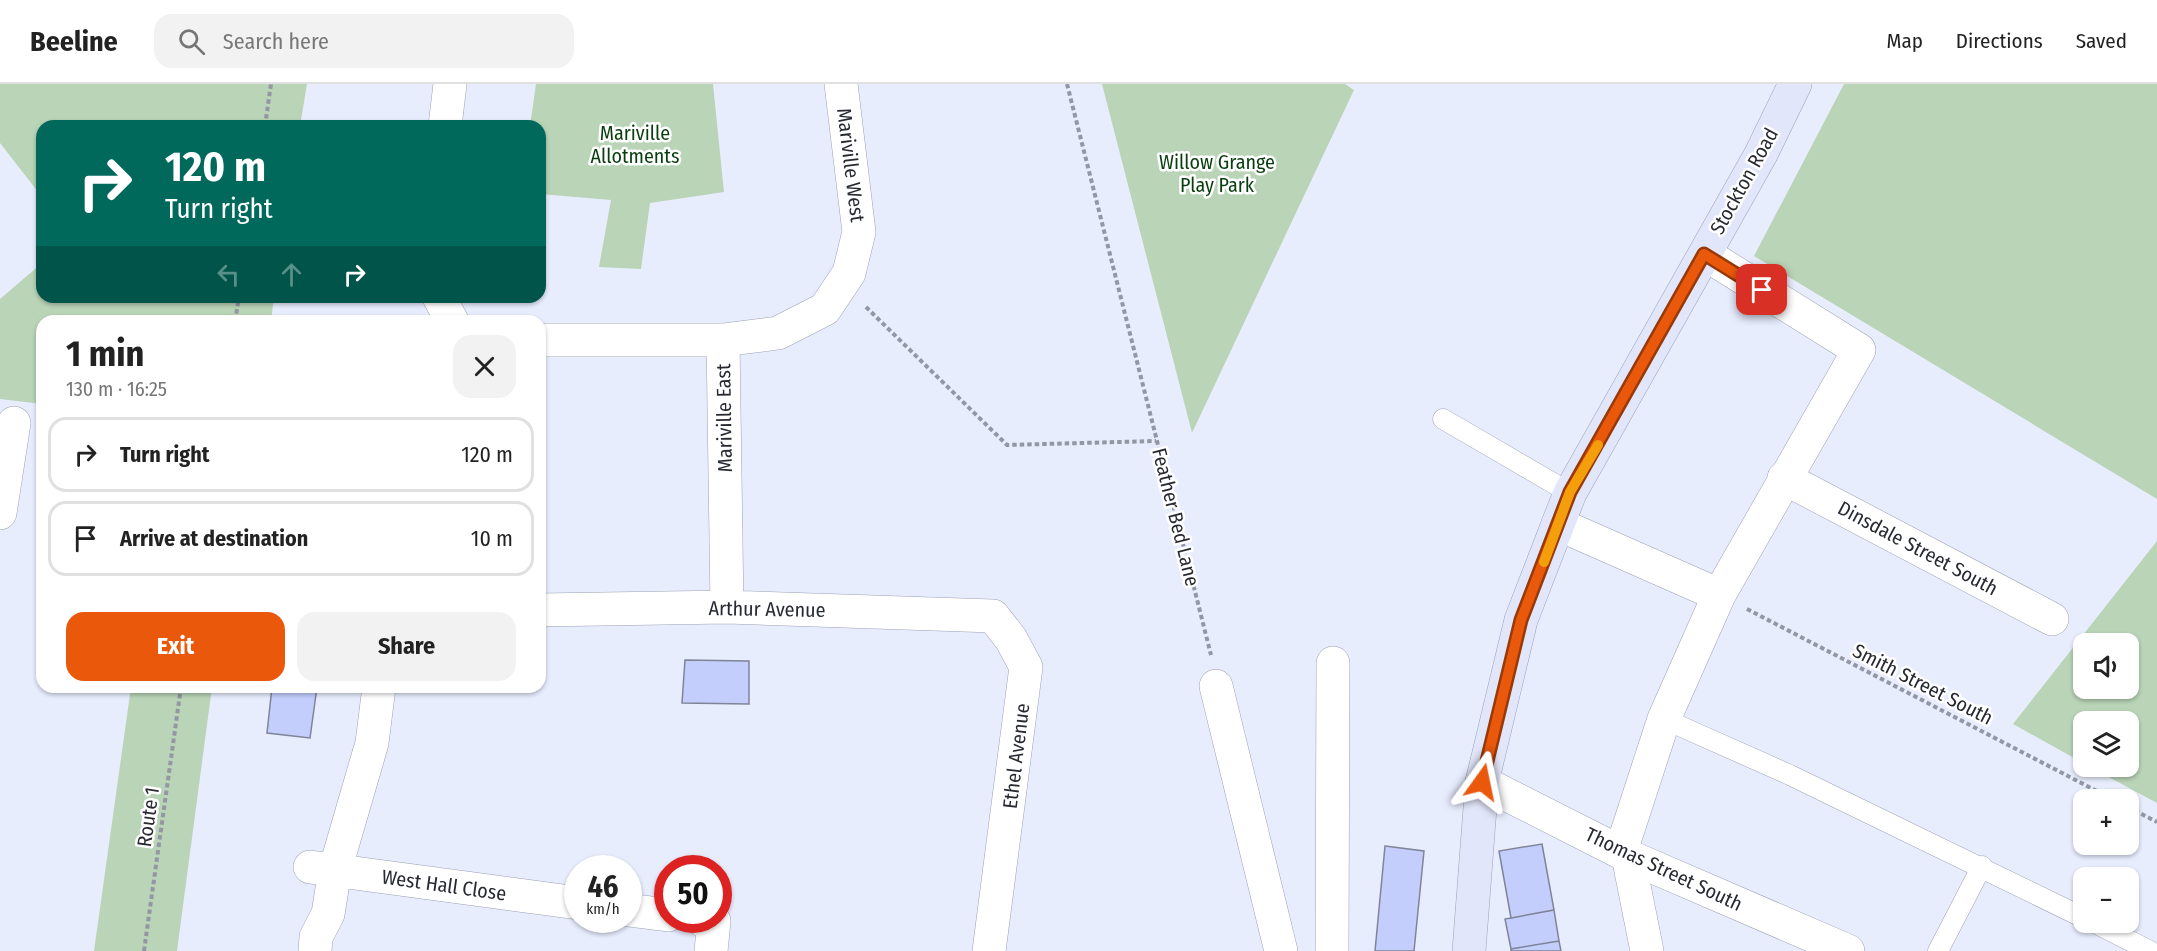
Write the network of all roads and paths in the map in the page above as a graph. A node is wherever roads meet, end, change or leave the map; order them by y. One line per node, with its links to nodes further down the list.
1 (271, 84): 6 (path)
2 (450, 84): 7 (street)
3 (841, 84): 9 (street, Mariville West)
4 (1067, 84): 14 (path, Feather Bed Lane)
5 (1795, 84): 8 (main road, Stockton Road)
6 (266, 120)
7 (446, 120)
8 (1704, 254): 15 (street); 16 (main road, Stockton Road)
9 (842, 284): 11 (street, Mariville West); 14 (path)
10 (546, 340): 11 (street, Mariville East)
11 (723, 340): 20 (street, Mariville East)
12 (1443, 419): 16 (lane)
13 (14, 423): 17 (street)
14 (1156, 441): 25 (path, Feather Bed Lane)
15 (1784, 478): 19 (street); 23 (street, Dinsdale Street South)
16 (1570, 492): 18 (main road, Stockton Road)
17 (0, 513)
18 (1558, 524): 19 (street); 29 (main road, Stockton Road)
19 (1719, 595): 28 (street); 30 (path, Smith Street South)
20 (727, 606): 21 (street, Arthur Avenue); 22 (street, Arthur Avenue)
21 (546, 610)
22 (993, 616): 45 (street, Ethel Avenue)
23 (2052, 619)
24 (1333, 663): 47 (street)
25 (1216, 686): 46 (street)
26 (180, 693): 41 (path, Route 1)
27 (378, 693): 35 (street)
28 (1664, 719): 33 (street); 34 (lane)
29 (1482, 782): 33 (street, Thomas Street South); 48 (main road, Stockton Road)
30 (2093, 789)
31 (2139, 813): 32 (path)
32 (2157, 822)
33 (1625, 854): 49 (street); 50 (street, Thomas Street South)
34 (1982, 866): 37 (lane); 51 (lane)
35 (322, 869): 36 (street, West Hall Close); 38 (street)
36 (564, 901)
37 (2073, 912)
38 (328, 914): 42 (street); 43 (street)
39 (713, 933): 44 (street)
40 (2115, 933): 52 (lane)
41 (144, 951)
42 (315, 951)
43 (332, 951)
44 (711, 951)
45 (989, 951)
46 (1281, 951)
47 (1332, 951)
48 (1469, 951)
49 (1647, 951)
50 (1848, 951)
51 (1938, 951)
52 (2150, 951)

